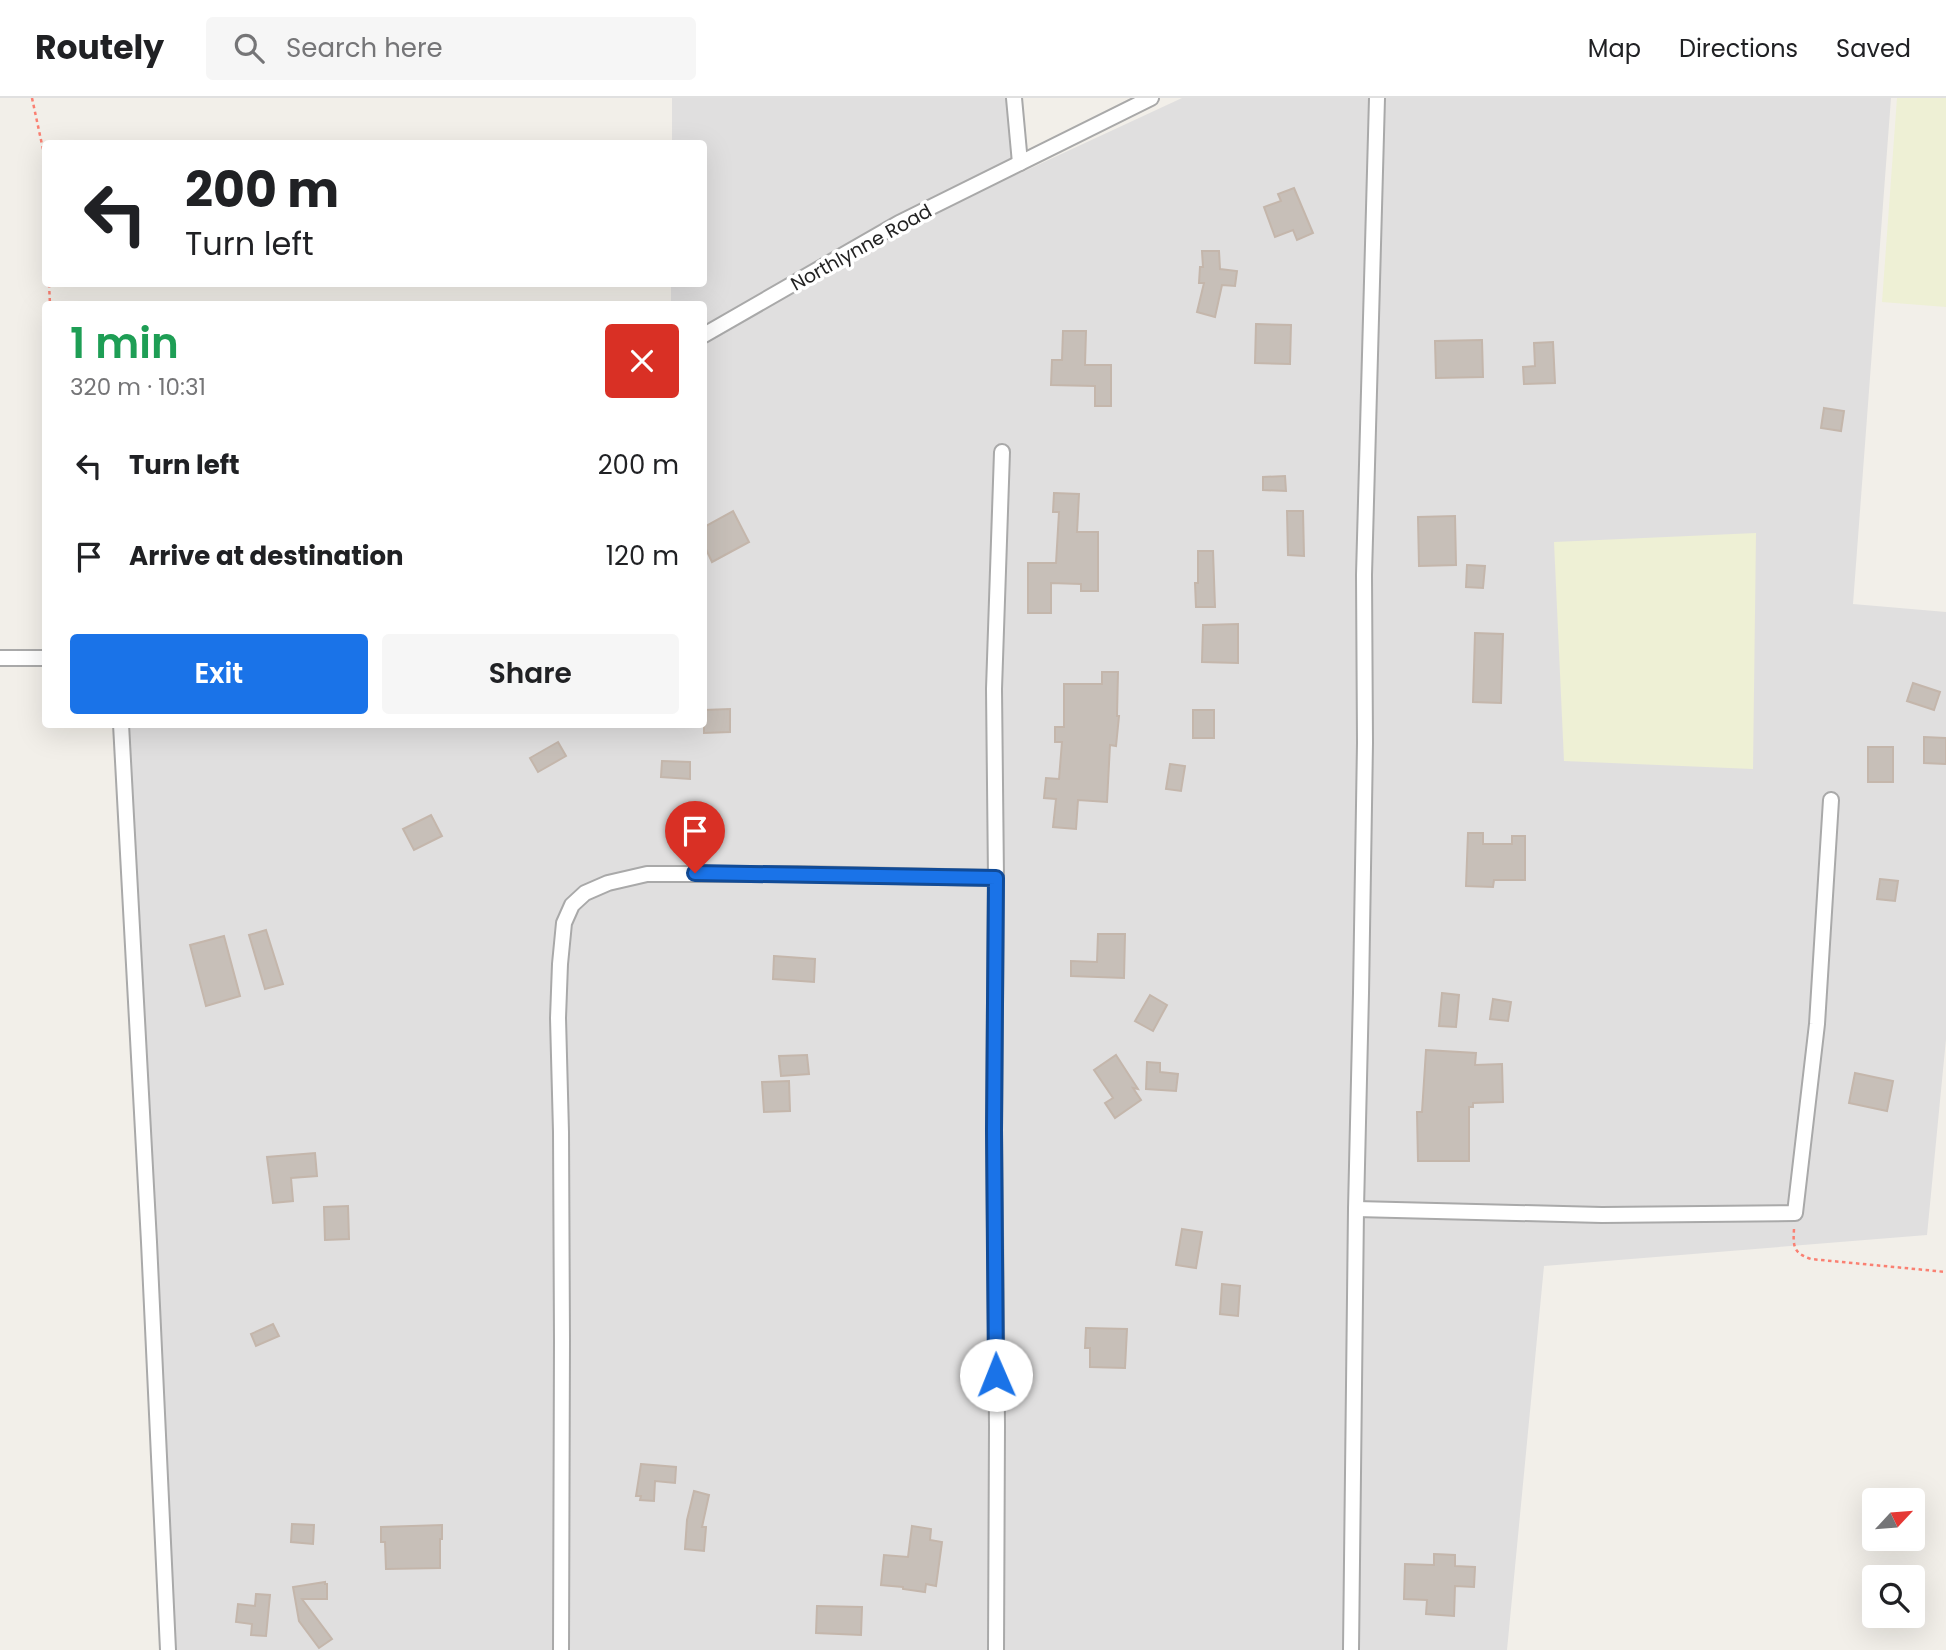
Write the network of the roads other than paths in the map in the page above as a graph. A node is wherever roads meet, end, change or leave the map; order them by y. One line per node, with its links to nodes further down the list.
1 (1014, 98): 4 (street)
2 (1151, 98): 4 (street, Northlynne Road)
3 (1377, 98): 12 (street)
4 (1020, 163): 5 (street, Northlynne Road)
5 (707, 333)
6 (1002, 452): 11 (street)
7 (0, 658): 8 (street)
8 (42, 659)
9 (121, 728): 13 (street)
10 (1831, 800): 12 (street)
11 (996, 878): 14 (street); 15 (street)
12 (1356, 1209): 16 (street)
13 (168, 1650)
14 (561, 1650)
15 (996, 1650)
16 (1351, 1650)

